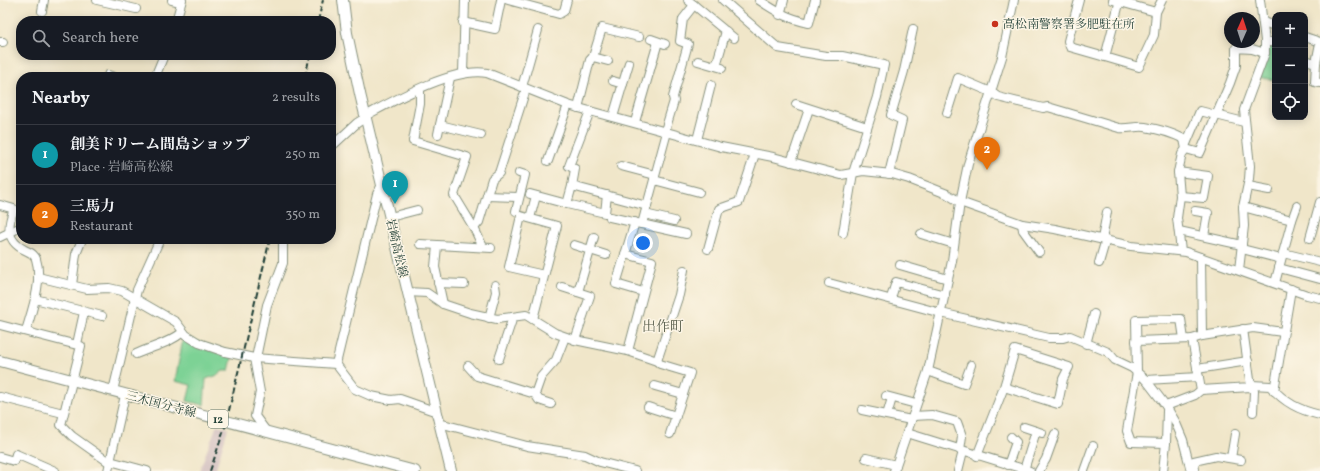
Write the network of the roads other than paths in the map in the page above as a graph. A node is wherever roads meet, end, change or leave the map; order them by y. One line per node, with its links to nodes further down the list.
1 (44, 0): 23 (street)
2 (98, 0): 19 (street)
3 (172, 0): 17 (street)
4 (343, 0): 66 (main road, 岩崎高松線)
5 (466, 0): 27 (street)
6 (501, 0): 27 (street)
7 (508, 0): 20 (street)
8 (567, 0): 20 (street)
9 (723, 0): 84 (street)
10 (759, 0): 25 (street)
11 (784, 0): 25 (street)
12 (815, 0): 25 (street)
13 (1014, 0): 58 (street)
14 (1079, 0): 42 (street)
15 (1162, 0): 24 (street)
16 (1260, 0): 28 (street)
17 (181, 1): 26 (street)
18 (1117, 1): 24 (street); 42 (street)
19 (117, 2): 22 (street)
20 (532, 3)
21 (691, 3): 32 (street); 72 (street)
22 (136, 9)
23 (42, 11)
24 (1156, 12): 42 (street)
25 (780, 15)
26 (177, 16)
27 (463, 22): 50 (street)
28 (1263, 22): 29 (street); 36 (street)
29 (1272, 25)
30 (538, 30): 57 (street)
31 (913, 30): 85 (street)
32 (726, 31): 34 (street); 45 (street)
33 (639, 37): 41 (street)
34 (734, 38)
35 (1308, 38): 39 (street)
36 (1265, 41): 38 (street); 40 (street)
37 (658, 42): 68 (street)
38 (1272, 42)
39 (1320, 43): 48 (street)
40 (1264, 53): 65 (street); 69 (street)
41 (593, 57): 44 (street); 61 (street)
42 (1105, 57)
43 (162, 60): 49 (street)
44 (608, 61)
45 (698, 61)
46 (1308, 61): 48 (street)
47 (629, 63): 54 (street)
48 (1316, 63): 53 (street)
49 (157, 72)
50 (463, 74): 51 (street); 57 (street)
51 (450, 78): 56 (street); 70 (street)
52 (613, 81): 54 (street)
53 (1320, 83)
54 (623, 84): 67 (street)
55 (711, 84): 75 (street)
56 (420, 88): 66 (street); 114 (street)
57 (524, 88): 60 (street); 93 (street)
58 (991, 92): 64 (street); 77 (street); 96 (street)
59 (796, 104): 62 (street)
60 (568, 105): 61 (street); 79 (street)
61 (578, 108): 63 (street)
62 (809, 109): 71 (street); 80 (street)
63 (590, 111): 67 (street); 88 (street)
64 (947, 113)
65 (1215, 115): 69 (street); 77 (street); 77 (street)
66 (365, 117): 76 (street); 87 (main road, 岩崎高松線)
67 (613, 117): 68 (street)
68 (635, 122): 72 (street)
69 (1244, 122): 89 (street)
70 (440, 125): 73 (street); 74 (street)
71 (864, 126)
72 (666, 131): 75 (street); 86 (street)
73 (438, 134)
74 (481, 135)
75 (697, 140): 78 (street)
76 (336, 142)
77 (1186, 147): 82 (street)
78 (755, 154): 80 (street); 136 (street)
79 (548, 161)
80 (792, 162): 84 (street)
81 (621, 166): 86 (street)
82 (1178, 172): 94 (street); 94 (street)
83 (519, 173): 95 (street)
84 (853, 174): 85 (street); 118 (street)
85 (889, 174): 96 (street)
86 (655, 177): 91 (street); 103 (street)
87 (382, 185): 108 (main road, 岩崎高松線); 197 (street)
88 (572, 186): 92 (street); 98 (street)
89 (1248, 186): 90 (street); 101 (street)
90 (1269, 190)
91 (699, 192)
92 (607, 195): 98 (street); 103 (street)
93 (487, 196): 95 (street); 114 (street)
94 (1180, 196): 116 (street)
95 (518, 197): 104 (street)
96 (960, 202): 113 (street); 132 (street)
97 (1320, 202): 124 (street)
98 (566, 204): 109 (street)
99 (0, 205): 117 (street)
100 (1297, 206): 110 (street)
101 (1243, 207): 110 (street); 135 (street)
102 (417, 210): 108 (street)
103 (646, 210): 111 (street); 112 (street)
104 (516, 211)
105 (1195, 211): 121 (street)
106 (1107, 212): 125 (street)
107 (610, 216): 112 (street)
108 (390, 217): 162 (main road, 岩崎高松線)
109 (530, 218): 150 (street); 150 (street)
110 (1292, 220): 142 (street)
111 (674, 221)
112 (638, 223): 119 (street); 140 (street)
113 (1022, 224): 125 (street); 139 (street)
114 (474, 228): 134 (street)
115 (16, 229): 117 (street)
116 (1179, 231): 121 (street); 138 (street)
117 (8, 233): 122 (street); 126 (street)
118 (843, 233)
119 (686, 234)
120 (921, 234): 132 (street)
121 (1204, 236): 135 (street)
122 (0, 237)
123 (594, 237): 137 (street)
124 (1310, 238)
125 (1104, 239): 138 (street); 145 (street)
126 (16, 244)
127 (16, 244): 151 (street)
128 (80, 244): 158 (street)
129 (158, 244): 166 (street)
130 (283, 244): 192 (street)
131 (420, 244): 134 (street)
132 (954, 244): 152 (street)
133 (574, 245): 137 (street)
134 (437, 246): 154 (street)
135 (1242, 247): 142 (street); 149 (street)
136 (708, 249)
137 (590, 250): 141 (street); 163 (street)
138 (1181, 251): 143 (street)
139 (1039, 252)
140 (625, 254): 164 (street); 164 (street)
141 (606, 255)
142 (1282, 256): 144 (street); 147 (street)
143 (1201, 257): 149 (street); 184 (street)
144 (1320, 262)
145 (1099, 263)
146 (900, 265): 152 (street)
147 (1279, 268): 153 (street); 156 (street)
148 (684, 270): 195 (street)
149 (1239, 270): 156 (street)
150 (544, 275): 177 (street)
151 (38, 277): 158 (street); 169 (street)
152 (948, 279): 165 (street)
153 (1320, 279)
154 (438, 283): 157 (street); 170 (street)
155 (829, 283): 167 (street)
156 (1275, 283): 161 (street)
157 (464, 284)
158 (72, 285): 166 (street)
159 (495, 285): 176 (street)
160 (562, 287): 163 (street)
161 (1291, 289): 168 (street); 182 (street)
162 (407, 292): 170 (street); 220 (main road, 岩崎高松線)
163 (578, 292): 186 (street)
164 (643, 292): 190 (street)
165 (945, 296): 167 (street); 172 (street)
166 (135, 297): 181 (street); 209 (street)
167 (891, 298): 172 (street)
168 (1320, 298)
169 (35, 299): 171 (street); 180 (street)
170 (443, 304): 176 (street)
171 (84, 312): 174 (street); 188 (street)
172 (941, 313): 189 (street); 200 (street)
173 (1094, 314): 189 (street)
174 (102, 316)
175 (513, 317): 176 (street); 177 (street); 193 (street)
176 (489, 318)
177 (533, 319): 183 (street)
178 (0, 325): 180 (street)
179 (1243, 329): 182 (street); 184 (street); 196 (street)
180 (26, 331): 188 (street)
181 (183, 332): 191 (street); 192 (street)
182 (1283, 332): 210 (street)
183 (565, 336): 186 (street); 212 (street)
184 (1202, 336): 185 (street)
185 (1188, 339): 187 (street); 187 (street); 202 (street)
186 (575, 340): 190 (street)
187 (1136, 341): 201 (street)
188 (77, 344): 203 (street)
189 (1086, 344): 201 (street)
190 (628, 351): 195 (street)
191 (136, 354)
192 (255, 358): 197 (street); 229 (street)
193 (499, 359)
194 (0, 361): 203 (main road, 三木国分寺線 / 12)
195 (657, 361): 213 (street)
196 (1248, 361): 202 (street); 206 (street)
197 (336, 364): 220 (street)
198 (970, 365): 200 (street)
199 (468, 366): 212 (street)
200 (928, 371): 216 (street)
201 (1137, 372): 204 (street); 235 (street)
202 (1198, 373): 204 (street); 208 (street)
203 (72, 380): 209 (main road, 三木国分寺線 / 12); 222 (street)
204 (1146, 380): 217 (street)
205 (655, 386): 213 (street)
206 (1251, 386): 208 (street); 210 (street); 221 (street)
207 (1004, 387): 207 (street); 238 (street)
208 (1201, 390): 217 (street)
209 (113, 391): 211 (main road, 三木国分寺線 / 12)
210 (1274, 391): 224 (street)
211 (125, 394): 229 (main road, 三木国分寺線 / 12); 243 (street)
212 (535, 394): 215 (street)
213 (683, 394): 225 (street)
214 (0, 397): 222 (street)
215 (551, 404)
216 (916, 404): 223 (street); 226 (street)
217 (1166, 406): 235 (street); 257 (street)
218 (648, 407): 225 (street)
219 (862, 410): 223 (street)
220 (436, 412): 227 (main road, 岩崎高松線)
221 (1253, 412)
222 (63, 413): 243 (street)
223 (887, 415): 226 (street)
224 (1320, 415)
225 (676, 416): 231 (street)
226 (912, 418): 230 (street); 237 (street)
227 (439, 423): 251 (main road, 岩崎高松線); 252 (street)
228 (1024, 427): 247 (street)
229 (266, 431): 246 (main road, 三木国分寺線 / 12)
230 (907, 433): 237 (street); 245 (street)
231 (670, 434)
232 (1055, 434): 254 (street)
233 (1235, 434): 241 (street)
234 (1011, 437): 244 (street)
235 (1166, 443): 256 (street)
236 (1093, 446): 255 (street)
237 (962, 451): 238 (street); 253 (street)
238 (977, 456): 244 (street)
239 (0, 457): 248 (street)
240 (866, 458): 245 (street)
241 (1231, 458): 242 (street); 258 (street)
242 (1241, 460)
243 (109, 465): 249 (street)
244 (1008, 465): 247 (street)
245 (895, 468)
246 (402, 469): 250 (main road, 三木国分寺線 / 12)
247 (1027, 470)
248 (55, 471)
249 (147, 471)
250 (415, 471)
251 (451, 471)
252 (635, 471)
253 (958, 471)
254 (1039, 471)
255 (1084, 471)
256 (1163, 471)
257 (1191, 471)
258 (1195, 471)

